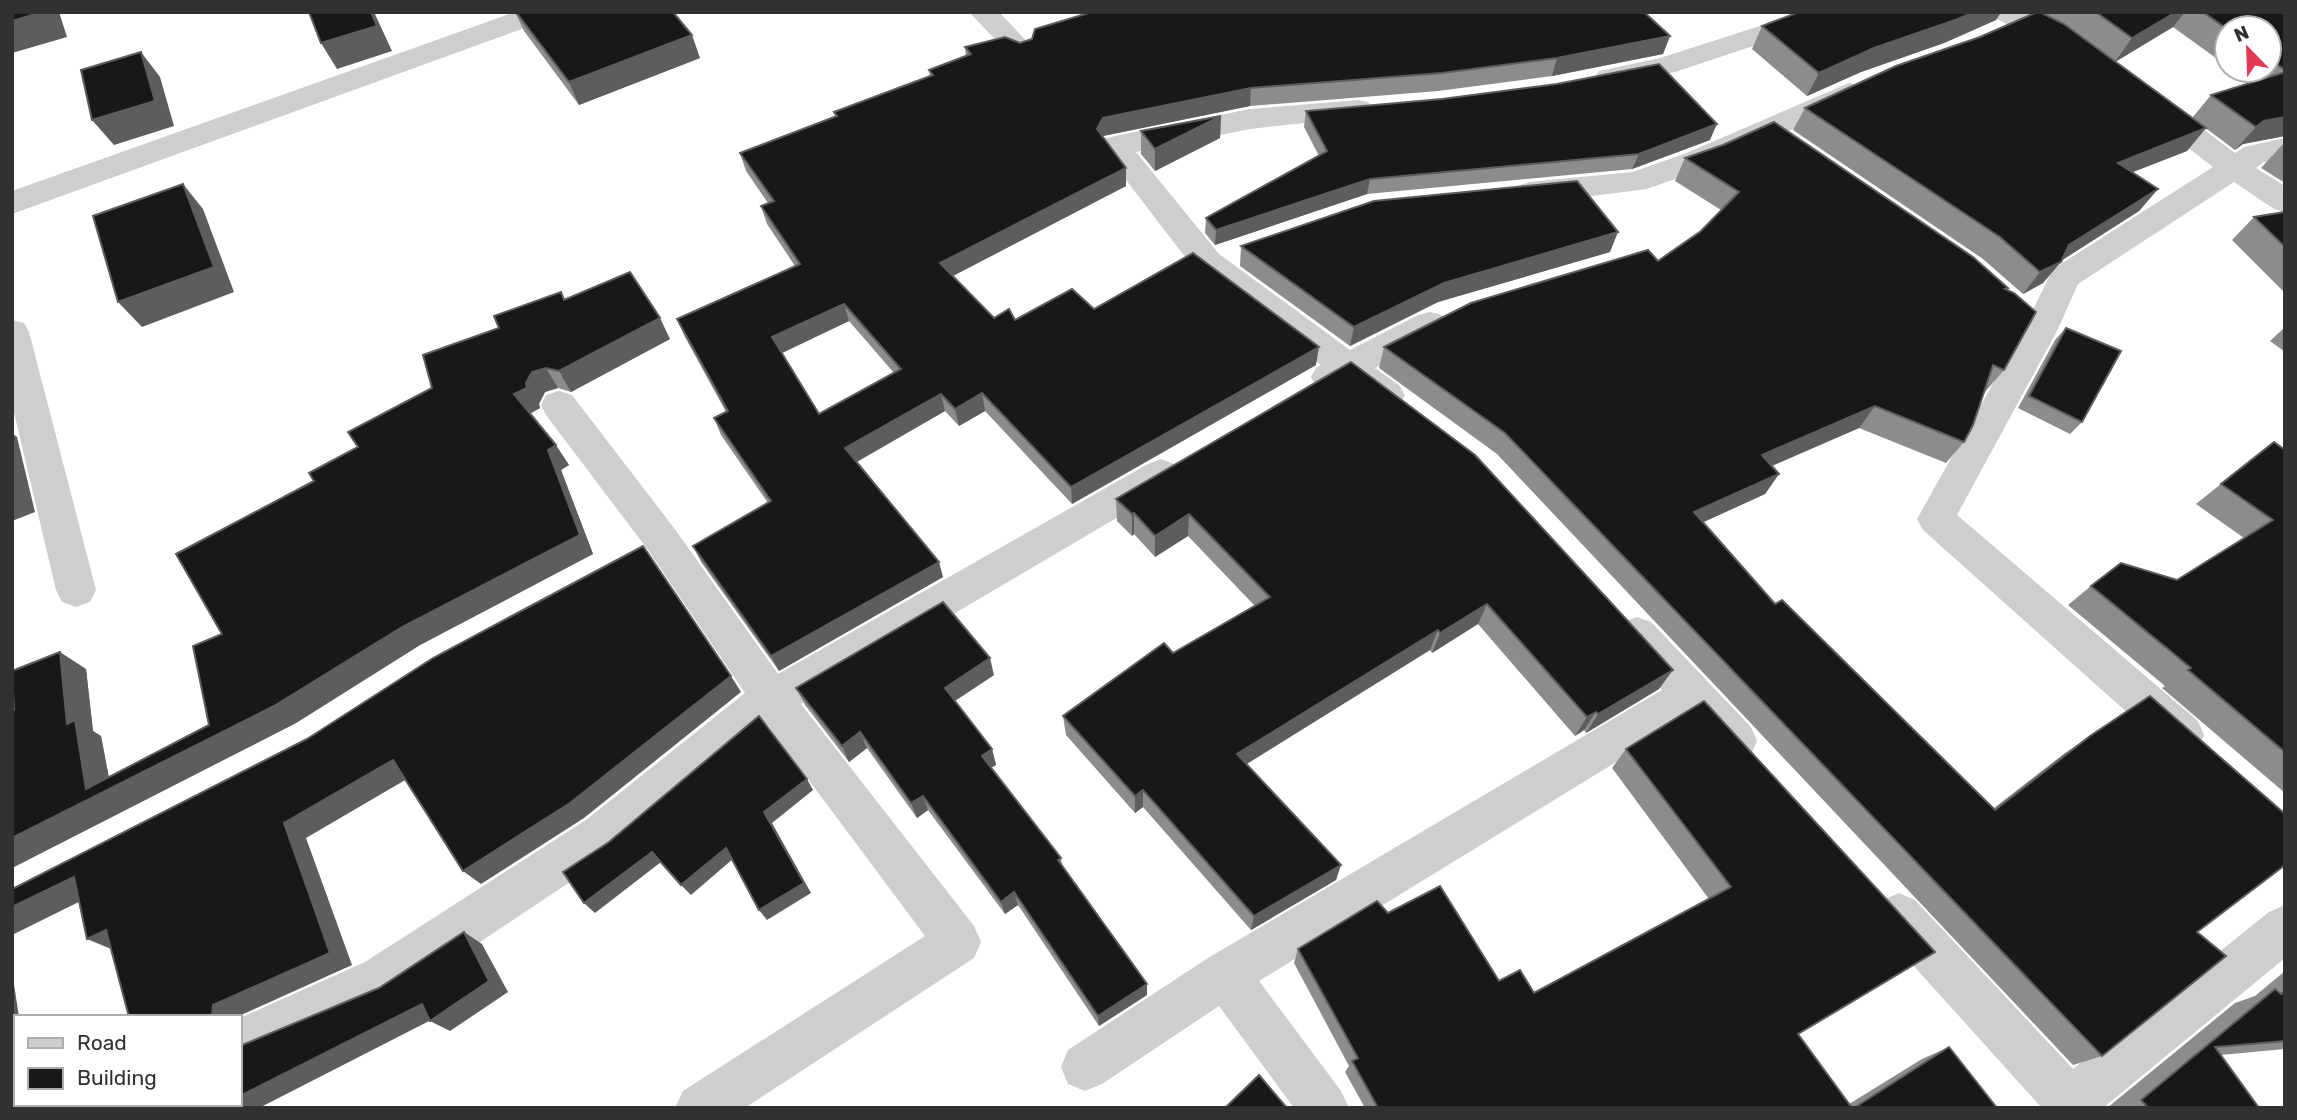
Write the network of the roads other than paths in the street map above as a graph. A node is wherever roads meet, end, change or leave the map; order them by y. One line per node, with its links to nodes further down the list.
1 (542, 12): 15 (street)
2 (983, 12): 5 (street)
3 (2008, 22): 6 (street)
4 (1788, 25): 8 (street)
5 (1021, 50)
6 (2092, 61)
7 (1872, 80): 13 (street)
8 (1577, 83)
9 (2134, 92): 12 (street)
10 (1385, 107): 17 (street)
11 (2285, 148): 12 (street)
12 (2234, 168): 14 (street); 31 (street)
13 (1500, 195)
14 (2285, 201)
15 (12, 203)
16 (1244, 248): 17 (street)
17 (1208, 262): 20 (street)
18 (1464, 310): 20 (street)
19 (12, 332): 27 (street)
20 (1347, 366): 21 (street); 23 (street)
21 (1300, 393)
22 (559, 405): 25 (street)
23 (1420, 420)
24 (1193, 455): 30 (street)
25 (661, 538): 26 (street); 30 (street)
26 (625, 558)
27 (76, 590)
28 (1610, 605): 29 (street)
29 (1692, 694): 32 (street); 35 (street)
30 (772, 699): 36 (street); 39 (street)
31 (2203, 753)
32 (1759, 765)
33 (1872, 888): 38 (street)
34 (2285, 928): 38 (street)
35 (1225, 975): 37 (street); 40 (street)
36 (242, 1041)
37 (1084, 1067)
38 (2073, 1105)
39 (700, 1108)
40 (1324, 1108)

